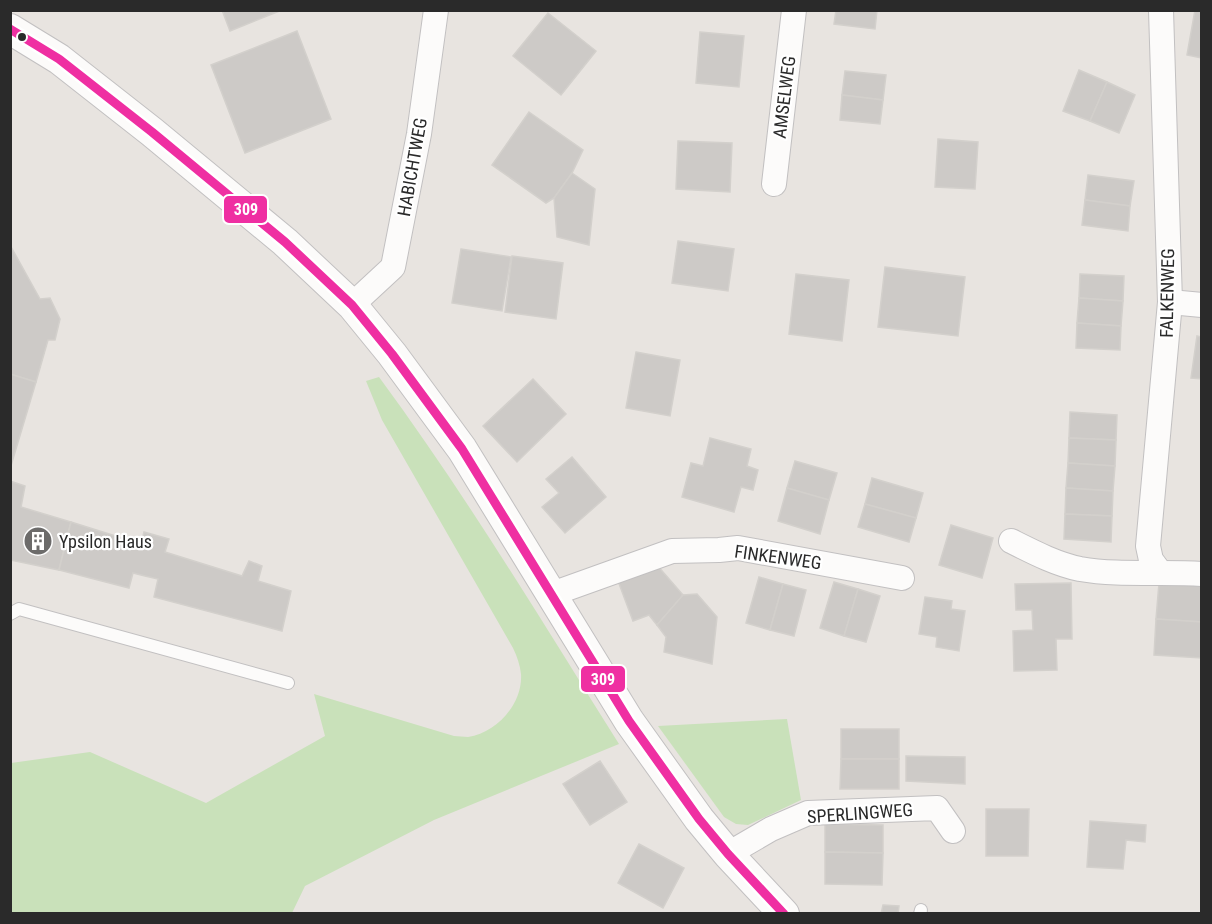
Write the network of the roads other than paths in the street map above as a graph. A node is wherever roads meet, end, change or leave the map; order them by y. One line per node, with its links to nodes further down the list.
1 (16, 10): 6 (street)
2 (436, 10): 9 (street, HABICHTWEG)
3 (794, 10): 7 (street, AMSELWEG)
4 (1161, 10): 8 (street, FALKENWEG)
5 (10, 29): 6 (street)
6 (59, 59): 9 (street)
7 (774, 184)
8 (1170, 302): 10 (street); 12 (street, FALKENWEG)
9 (352, 305): 15 (street)
10 (1202, 305)
11 (1011, 541): 12 (street)
12 (1160, 572): 13 (street)
13 (1202, 574)
14 (902, 578): 15 (street, FINKENWEG)
15 (552, 594): 19 (street)
16 (10, 614): 17 (lane)
17 (288, 683)
18 (953, 831): 19 (street, SPERLINGWEG)
19 (728, 854): 20 (street)
20 (784, 914)

